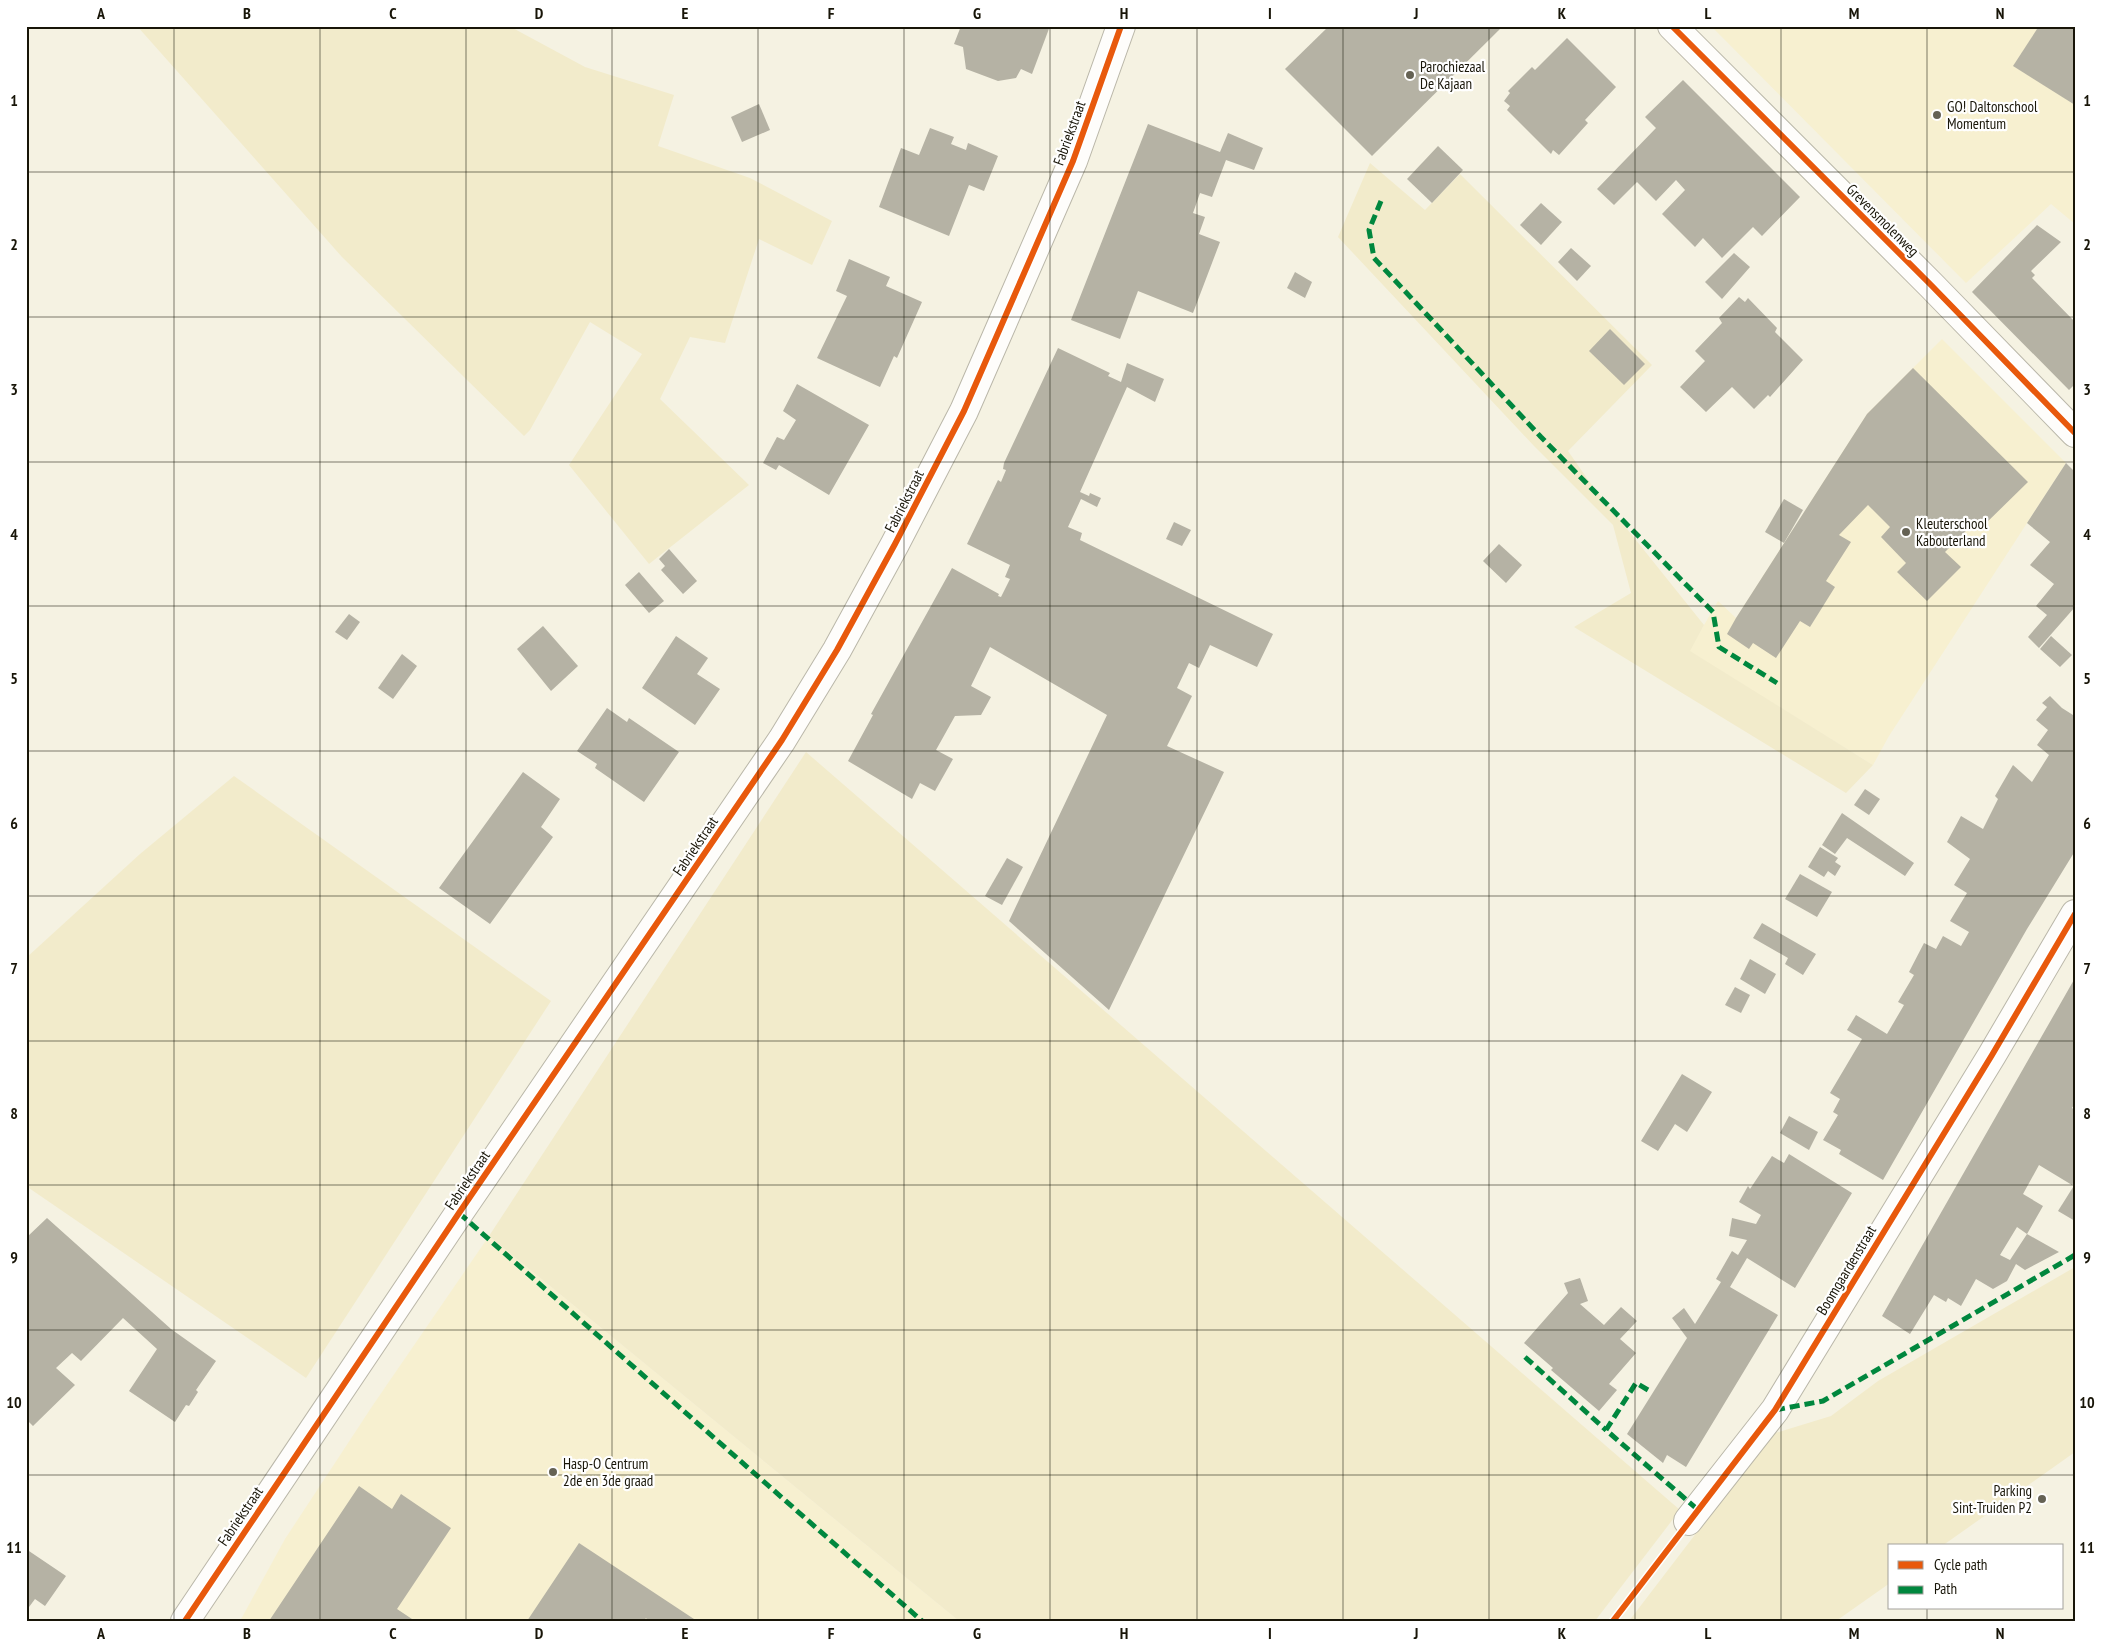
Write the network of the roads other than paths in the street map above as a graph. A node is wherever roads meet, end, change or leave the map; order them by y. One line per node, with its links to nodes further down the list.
1 (1121, 26): 6 (street, Fabriekstraat)
2 (1672, 26): 3 (street, Grevensmolenweg)
3 (2075, 433)
4 (2075, 914): 5 (street, Boomgaardenstraat)
5 (1688, 1521)
6 (185, 1621)

